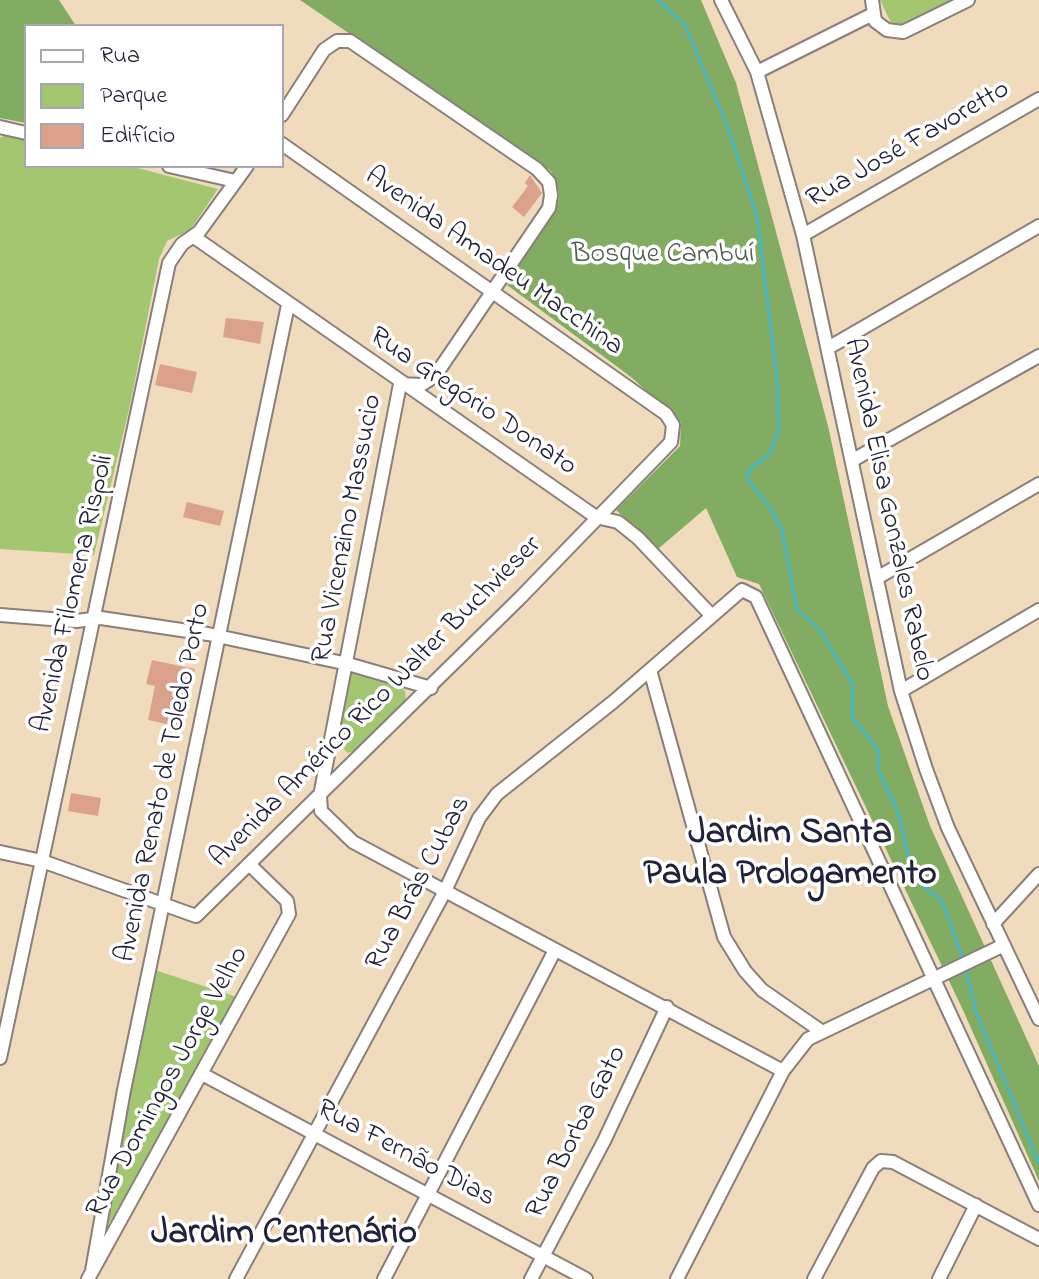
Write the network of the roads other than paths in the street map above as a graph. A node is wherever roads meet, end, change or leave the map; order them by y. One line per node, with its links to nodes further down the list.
1 (721, 0): 5 (street, Avenida Elisa Gonzales Rabelo)
2 (872, 0): 4 (street)
3 (968, 0): 4 (street)
4 (873, 14): 5 (street)
5 (757, 72): 15 (street, Avenida Elisa Gonzales Rabelo)
6 (1039, 99): 15 (street, Rua José Favoretto)
7 (284, 112): 17 (street, Rua Vicenzino Massucio)
8 (0, 127): 9 (street)
9 (24, 133)
10 (284, 145): 17 (street, Avenida Amadeu Macchina)
11 (178, 168): 13 (street)
12 (245, 168): 13 (street, Avenida Filomena Rispoli)
13 (235, 181): 16 (street, Avenida Filomena Rispoli)
14 (1039, 226): 19 (street)
15 (803, 235): 19 (street, Avenida Elisa Gonzales Rabelo)
16 (194, 237): 18 (street, Rua Gregório Donato); 30 (street, Avenida Filomena Rispoli)
17 (493, 290): 21 (street, Rua Vicenzino Massucio); 22 (street, Avenida Amadeu Macchina)
18 (288, 305): 21 (street, Rua Gregório Donato); 31 (street, Avenida Renato de Toledo Porto)
19 (828, 348): 23 (street, Avenida Elisa Gonzales Rabelo)
20 (1039, 356): 23 (street)
21 (400, 384): 25 (street, Rua Gregório Donato); 32 (street, Rua Vicenzino Massucio)
22 (673, 425): 25 (street, Avenida Américo Rico Walter Buchvieser)
23 (853, 460): 26 (street, Avenida Elisa Gonzales Rabelo)
24 (1039, 484): 26 (street)
25 (596, 517): 29 (street, Rua Gregório Donato); 34 (street, Avenida Américo Rico Walter Buchvieser)
26 (877, 578): 35 (street, Avenida Elisa Gonzales Rabelo)
27 (1039, 610): 35 (street)
28 (0, 615): 30 (street)
29 (712, 616): 33 (street, Rua Brás Cubas); 46 (street, Rua Brás Cubas)
30 (91, 618): 31 (street); 38 (street, Avenida Filomena Rispoli)
31 (221, 637): 32 (street); 42 (street, Avenida Renato de Toledo Porto)
32 (348, 664): 34 (street); 36 (street, Rua Vicenzino Massucio)
33 (650, 670): 41 (street, Rua Brás Cubas); 49 (street)
34 (431, 688): 36 (street, Avenida Américo Rico Walter Buchvieser)
35 (901, 691): 43 (street, Avenida Elisa Gonzales Rabelo)
36 (320, 796): 39 (street, Avenida Américo Rico Walter Buchvieser); 41 (street)
37 (0, 852): 38 (street)
38 (42, 861): 42 (street); 50 (street, Avenida Filomena Rispoli)
39 (250, 865): 42 (street, Avenida Américo Rico Walter Buchvieser); 52 (street, Rua Domingos Jorge Velho)
40 (1039, 874): 43 (street)
41 (444, 893): 45 (street); 53 (street, Rua Brás Cubas)
42 (163, 906): 59 (street, Avenida Renato de Toledo Porto)
43 (993, 924): 44 (street, Avenida Elisa Gonzales Rabelo)
44 (1004, 945): 46 (street); 48 (street, Avenida Elisa Gonzales Rabelo)
45 (554, 952): 47 (street); 54 (street)
46 (937, 980): 49 (street); 56 (street)
47 (667, 1007): 51 (street); 58 (street, Rua Borba Gato)
48 (1039, 1019)
49 (821, 1031): 51 (street)
50 (0, 1058)
51 (783, 1071): 64 (street)
52 (202, 1074): 53 (street, Rua Fernão Dias); 59 (street, Rua Domingos Jorge Velho)
53 (313, 1132): 54 (street, Rua Fernão Dias); 60 (street, Rua Brás Cubas)
54 (429, 1196): 58 (street, Rua Fernão Dias); 61 (street)
55 (976, 1205): 57 (street); 65 (street); 66 (street)
56 (1039, 1205)
57 (1039, 1239)
58 (543, 1256): 62 (street, Rua Borba Gato); 63 (street, Rua Fernão Dias)
59 (90, 1275)
60 (236, 1279)
61 (384, 1279)
62 (531, 1279)
63 (586, 1279)
64 (677, 1279)
65 (814, 1279)
66 (939, 1279)

